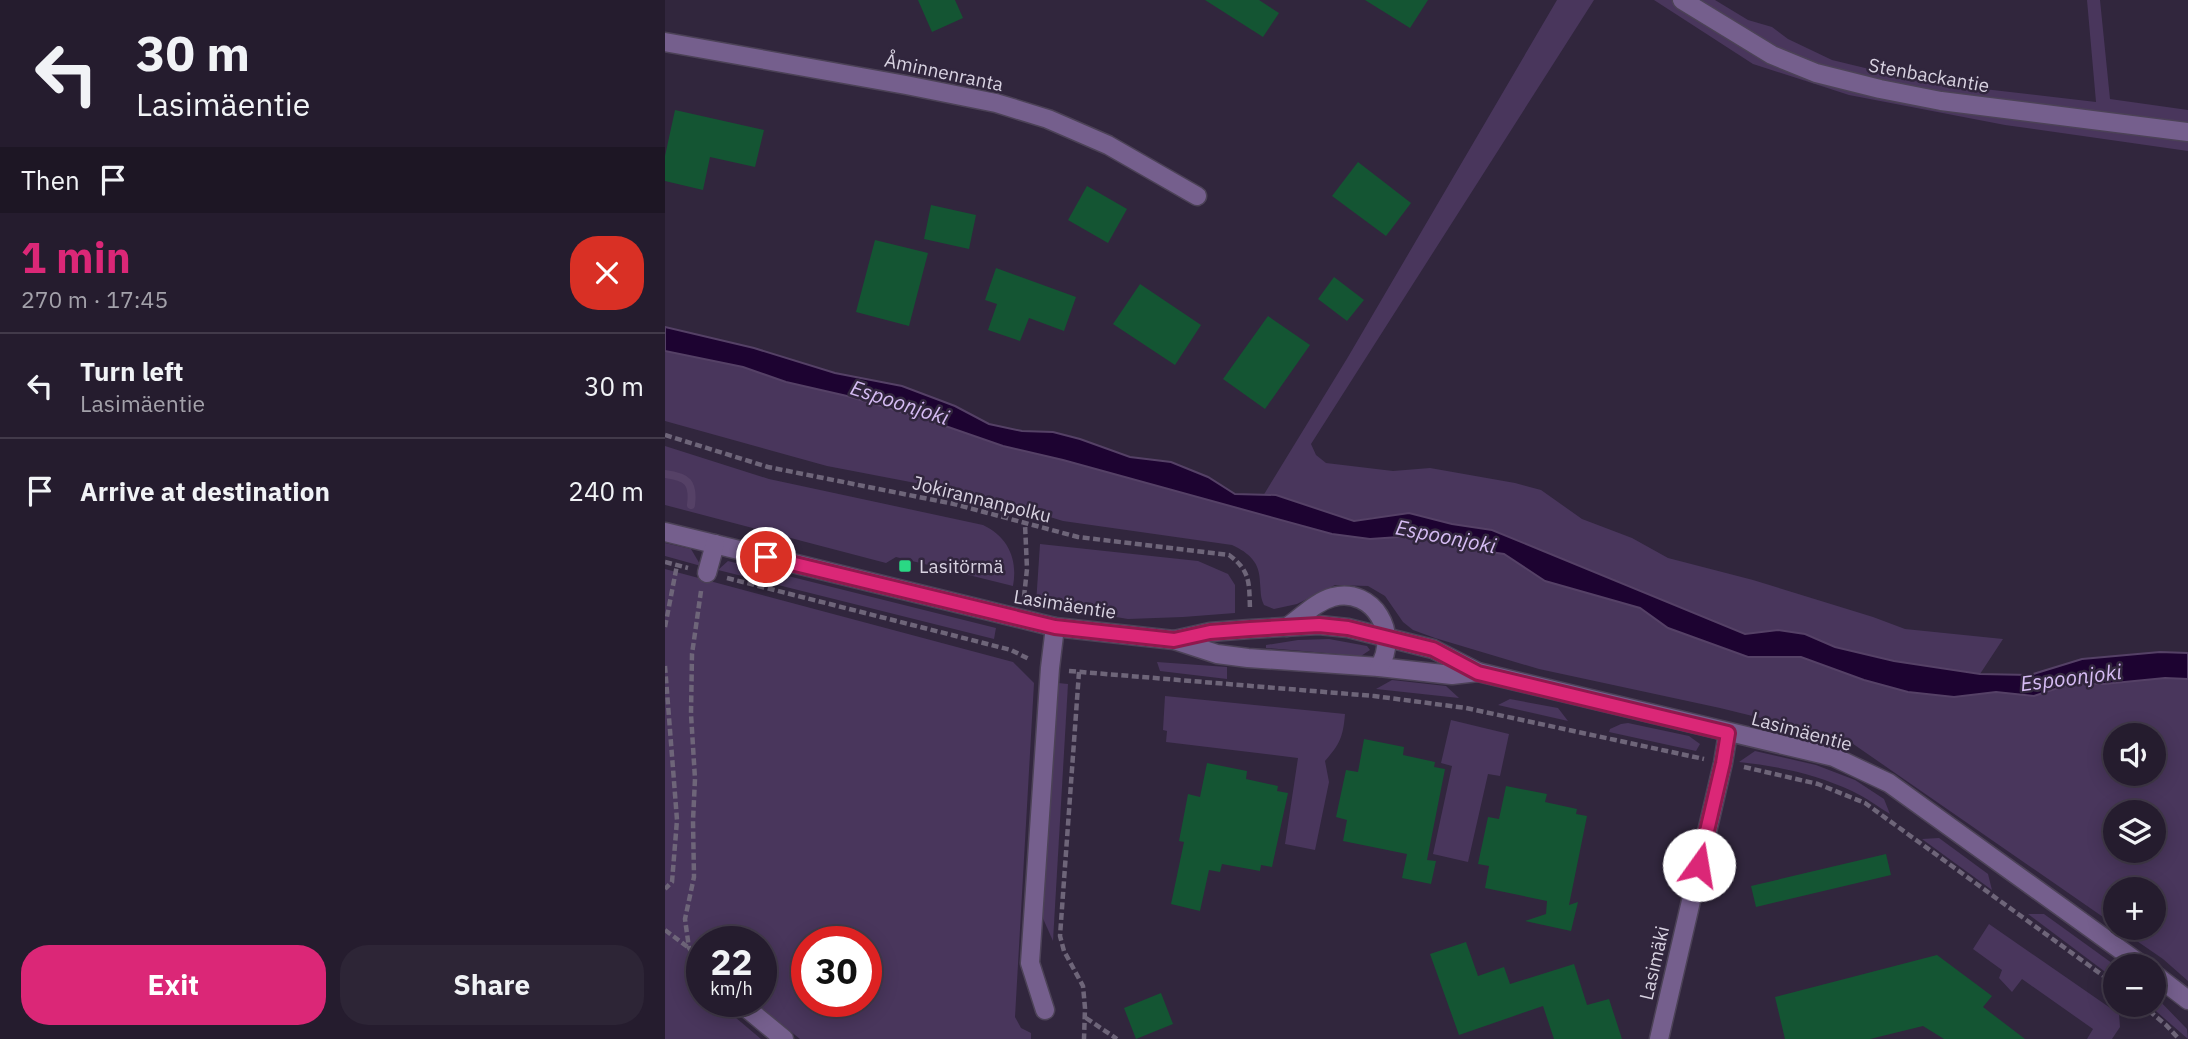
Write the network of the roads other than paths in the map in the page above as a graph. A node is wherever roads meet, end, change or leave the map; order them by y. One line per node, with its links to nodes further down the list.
1 (1682, 0): 3 (street, Stenbackantie)
2 (665, 42): 4 (street, Åminnenranta)
3 (2188, 132)
4 (1197, 196)
5 (665, 532): 6 (street, Lasimäentie)
6 (715, 544): 7 (street); 8 (street, Lasimäentie)
7 (705, 572)
8 (1055, 627): 11 (street, Lasimäentie); 18 (street)
9 (1287, 627): 10 (street, Lasimäentie); 10 (street); 11 (street, Lasimäentie)
10 (1387, 638): 12 (street); 13 (street, Lasimäentie)
11 (1174, 640): 12 (street, Lasimäentie)
12 (1379, 667): 13 (street, Lasimäentie)
13 (1478, 673): 14 (street, Lasimäentie)
14 (1728, 733): 15 (street, Lasimäentie); 21 (street, Lasimäki)
15 (2126, 954)
16 (2166, 983): 17 (street)
17 (2188, 1000)
18 (1045, 1010)
19 (757, 1017): 20 (street)
20 (784, 1039)
21 (1658, 1039)

